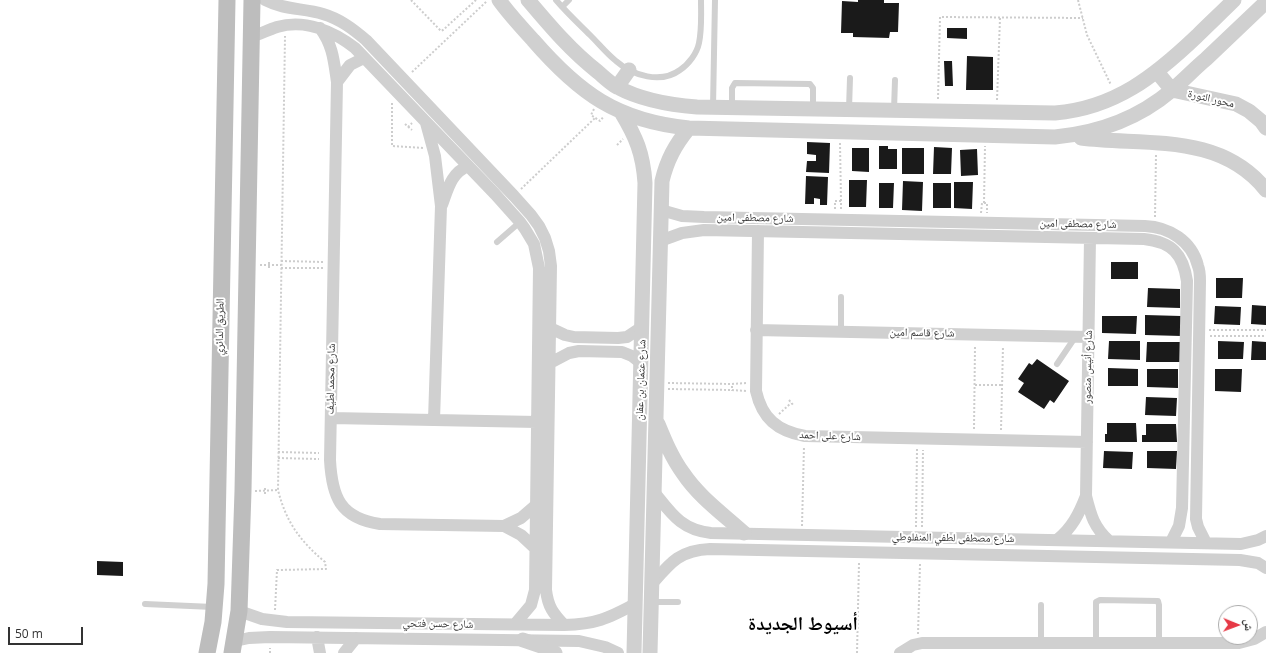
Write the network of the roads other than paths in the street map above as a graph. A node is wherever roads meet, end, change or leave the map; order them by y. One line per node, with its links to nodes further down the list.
1 (227, 0): 38 (main road, الطريق الدائري)
2 (252, 0): 14 (main road)
3 (265, 0): 47 (street)
4 (499, 0): 16 (street)
5 (528, 0): 15 (street)
6 (556, 0): 12 (lane)
7 (569, 0): 12 (lane)
8 (701, 0): 18 (lane)
9 (715, 0): 25 (lane)
10 (1234, 0): 19 (street)
11 (1266, 2): 24 (street)
12 (562, 7): 18 (lane)
13 (320, 28): 14 (street); 17 (street); 22 (street, شارع محمد لطيف)
14 (251, 37): 39 (main road)
15 (562, 40): 16 (street); 23 (street)
16 (547, 56): 30 (street)
17 (364, 58): 22 (street); 31 (street)
18 (629, 70): 23 (street)
19 (1157, 72): 24 (street); 29 (street)
20 (850, 78): 28 (lane)
21 (895, 80): 29 (lane)
22 (337, 82): 59 (street, شارع محمد لطيف)
23 (617, 87): 25 (street)
24 (1172, 90): 33 (street, محور الثورة); 35 (street)
25 (714, 108): 26 (street)
26 (732, 108): 27 (street); 27 (lane)
27 (813, 109): 28 (street)
28 (849, 109): 29 (street)
29 (894, 110): 34 (street)
30 (621, 112): 32 (street); 50 (street, شارع عثمان بن عفان)
31 (425, 120): 36 (street); 40 (street)
32 (689, 128): 34 (street); 41 (street, شارع عثمان بن عفان)
33 (1266, 128)
34 (894, 134): 35 (street)
35 (1075, 135): 37 (street)
36 (468, 166): 40 (street); 42 (street)
37 (1266, 190)
38 (223, 203): 39 (main road); 85 (main road, الطريق الدائري)
39 (248, 203): 86 (main road)
40 (441, 206): 60 (street)
41 (661, 210): 45 (street, شارع عثمان بن عفان); 73 (street, شارع مصطفى امين)
42 (520, 222): 46 (lane); 48 (street)
43 (758, 231): 44 (street, شارع مصطفى امين); 45 (street, شارع مصطفى امين); 52 (street, شارع على احمد)
44 (1090, 238): 55 (street, شارع أنيس منصور); 72 (street, شارع مصطفى امين)
45 (660, 240): 61 (street, شارع عثمان بن عفان)
46 (497, 242)
47 (549, 251): 48 (street); 51 (street)
48 (537, 253): 62 (street)
49 (841, 298): 53 (lane)
50 (642, 326): 51 (street); 57 (street, شارع عثمان بن عفان)
51 (550, 328): 56 (street)
52 (756, 330): 53 (street, شارع قاسم امين); 63 (street, شارع على احمد)
53 (841, 332): 54 (street, شارع قاسم امين)
54 (1076, 336): 55 (street, شارع قاسم امين); 58 (lane)
55 (1088, 337): 63 (street, شارع أنيس منصور)
56 (550, 363): 57 (street); 88 (street)
57 (641, 363): 75 (street, شارع عثمان بن عفان)
58 (1057, 364)
59 (331, 418): 60 (street); 67 (street, شارع محمد لطيف)
60 (434, 420): 62 (street)
61 (656, 420): 64 (street, شارع عثمان بن عفان); 68 (street)
62 (537, 422): 66 (street)
63 (1087, 442): 65 (street, شارع أنيس منصور)
64 (654, 492): 68 (street, شارع مصطفى لطفي المنفلوطي); 76 (street, شارع عثمان بن عفان)
65 (1086, 496): 70 (street, شارع أنيس منصور); 71 (street, شارع أنيس منصور)
66 (536, 505): 67 (street, شارع محمد لطيف); 74 (street)
67 (504, 526): 74 (street, شارع محمد لطيف)
68 (744, 533): 70 (street, شارع مصطفى لطفي المنفلوطي)
69 (1266, 536): 73 (street, شارع مصطفى لطفي المنفلوطي)
70 (1062, 540): 71 (street, شارع مصطفى لطفي المنفلوطي); 77 (street)
71 (1109, 541): 72 (street, شارع مصطفى لطفي المنفلوطي)
72 (1171, 542): 73 (street, شارع مصطفى لطفي المنفلوطي)
73 (1206, 543)
74 (535, 548): 87 (street)
75 (636, 553): 76 (street); 83 (street, شارع عثمان بن عفان)
76 (653, 553): 79 (street, شارع عثمان بن عفان)
77 (1067, 556): 78 (street, شارع مصطفى لطفي المنفلوطي); 79 (street, شارع مصطفى لطفي المنفلوطي)
78 (1266, 568)
79 (652, 584): 80 (street, شارع عثمان بن عفان)
80 (652, 602): 81 (lane); 104 (street, شارع عثمان بن عفان)
81 (678, 602)
82 (145, 604): 85 (lane)
83 (635, 604): 88 (street, شارع حسن فتحي); 103 (street, شارع عثمان بن عفان)
84 (1041, 605): 93 (lane)
85 (214, 607): 98 (main road, الطريق الدائري)
86 (239, 611): 87 (street, شارع حسن فتحي); 96 (main road)
87 (515, 624): 88 (street, شارع حسن فتحي)
88 (564, 625)
89 (1266, 632): 94 (street)
90 (317, 637): 91 (street, شارع حسن فتحي); 96 (street, شارع حسن فتحي); 99 (street)
91 (356, 638): 92 (street, شارع حسن فتحي); 100 (street)
92 (524, 640): 101 (street); 102 (street, شارع حسن فتحي)
93 (1041, 642): 95 (street); 97 (street)
94 (1159, 642): 95 (street); 95 (lane)
95 (1096, 643)
96 (234, 647)
97 (980, 648): 105 (street)
98 (206, 653)
99 (320, 653)
100 (344, 653)
101 (555, 653)
102 (618, 653)
103 (634, 653)
104 (650, 653)
105 (900, 653)

